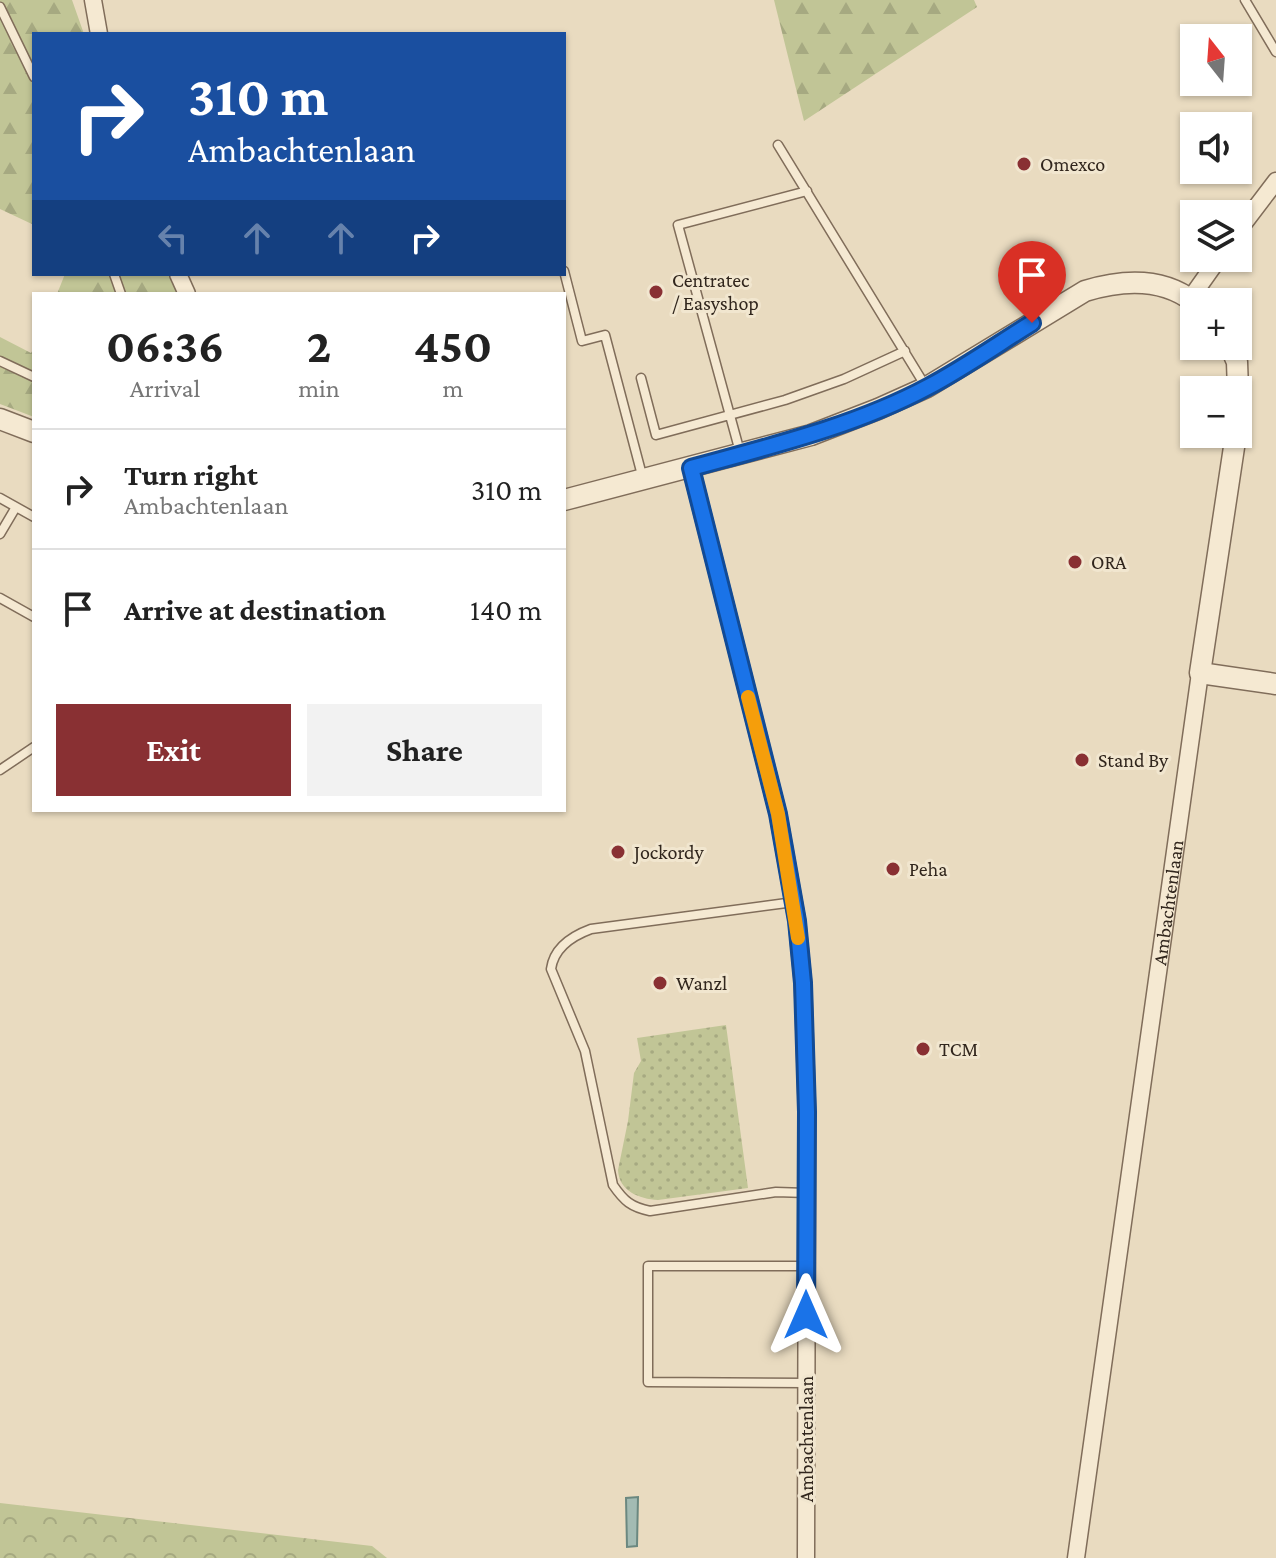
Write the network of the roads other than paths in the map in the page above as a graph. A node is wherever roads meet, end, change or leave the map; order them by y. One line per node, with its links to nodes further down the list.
1 (1245, 0): 5 (lane)
2 (91, 3): 4 (street)
3 (0, 7): 6 (lane)
4 (98, 32)
5 (1276, 52)
6 (32, 73)
7 (778, 145): 9 (lane)
8 (1276, 181): 10 (street)
9 (807, 191): 13 (lane); 18 (lane)
10 (1252, 213)
11 (565, 276): 24 (lane)
12 (1180, 294): 17 (street)
13 (905, 351): 17 (lane); 18 (lane)
14 (0, 361): 15 (lane)
15 (32, 376)
16 (641, 378): 18 (lane)
17 (927, 387): 22 (street)
18 (731, 416): 22 (lane)
19 (0, 419): 20 (street)
20 (32, 431)
21 (1234, 448): 32 (street, Ambachtenlaan)
22 (741, 454): 23 (street)
23 (691, 468): 24 (street); 36 (street, Ambachtenlaan)
24 (643, 480): 26 (street)
25 (0, 498): 27 (lane)
26 (566, 499)
27 (16, 507): 28 (lane); 29 (lane)
28 (32, 516)
29 (0, 534)
30 (0, 598): 31 (lane)
31 (32, 616)
32 (1200, 673): 33 (street); 41 (street, Ambachtenlaan)
33 (1276, 684)
34 (32, 748): 35 (lane)
35 (0, 770)
36 (794, 902): 37 (street, Ambachtenlaan); 37 (lane)
37 (807, 1193): 38 (street, Ambachtenlaan)
38 (807, 1266): 39 (street, Ambachtenlaan); 39 (lane)
39 (806, 1383): 40 (street, Ambachtenlaan)
40 (806, 1558)
41 (1076, 1558)

